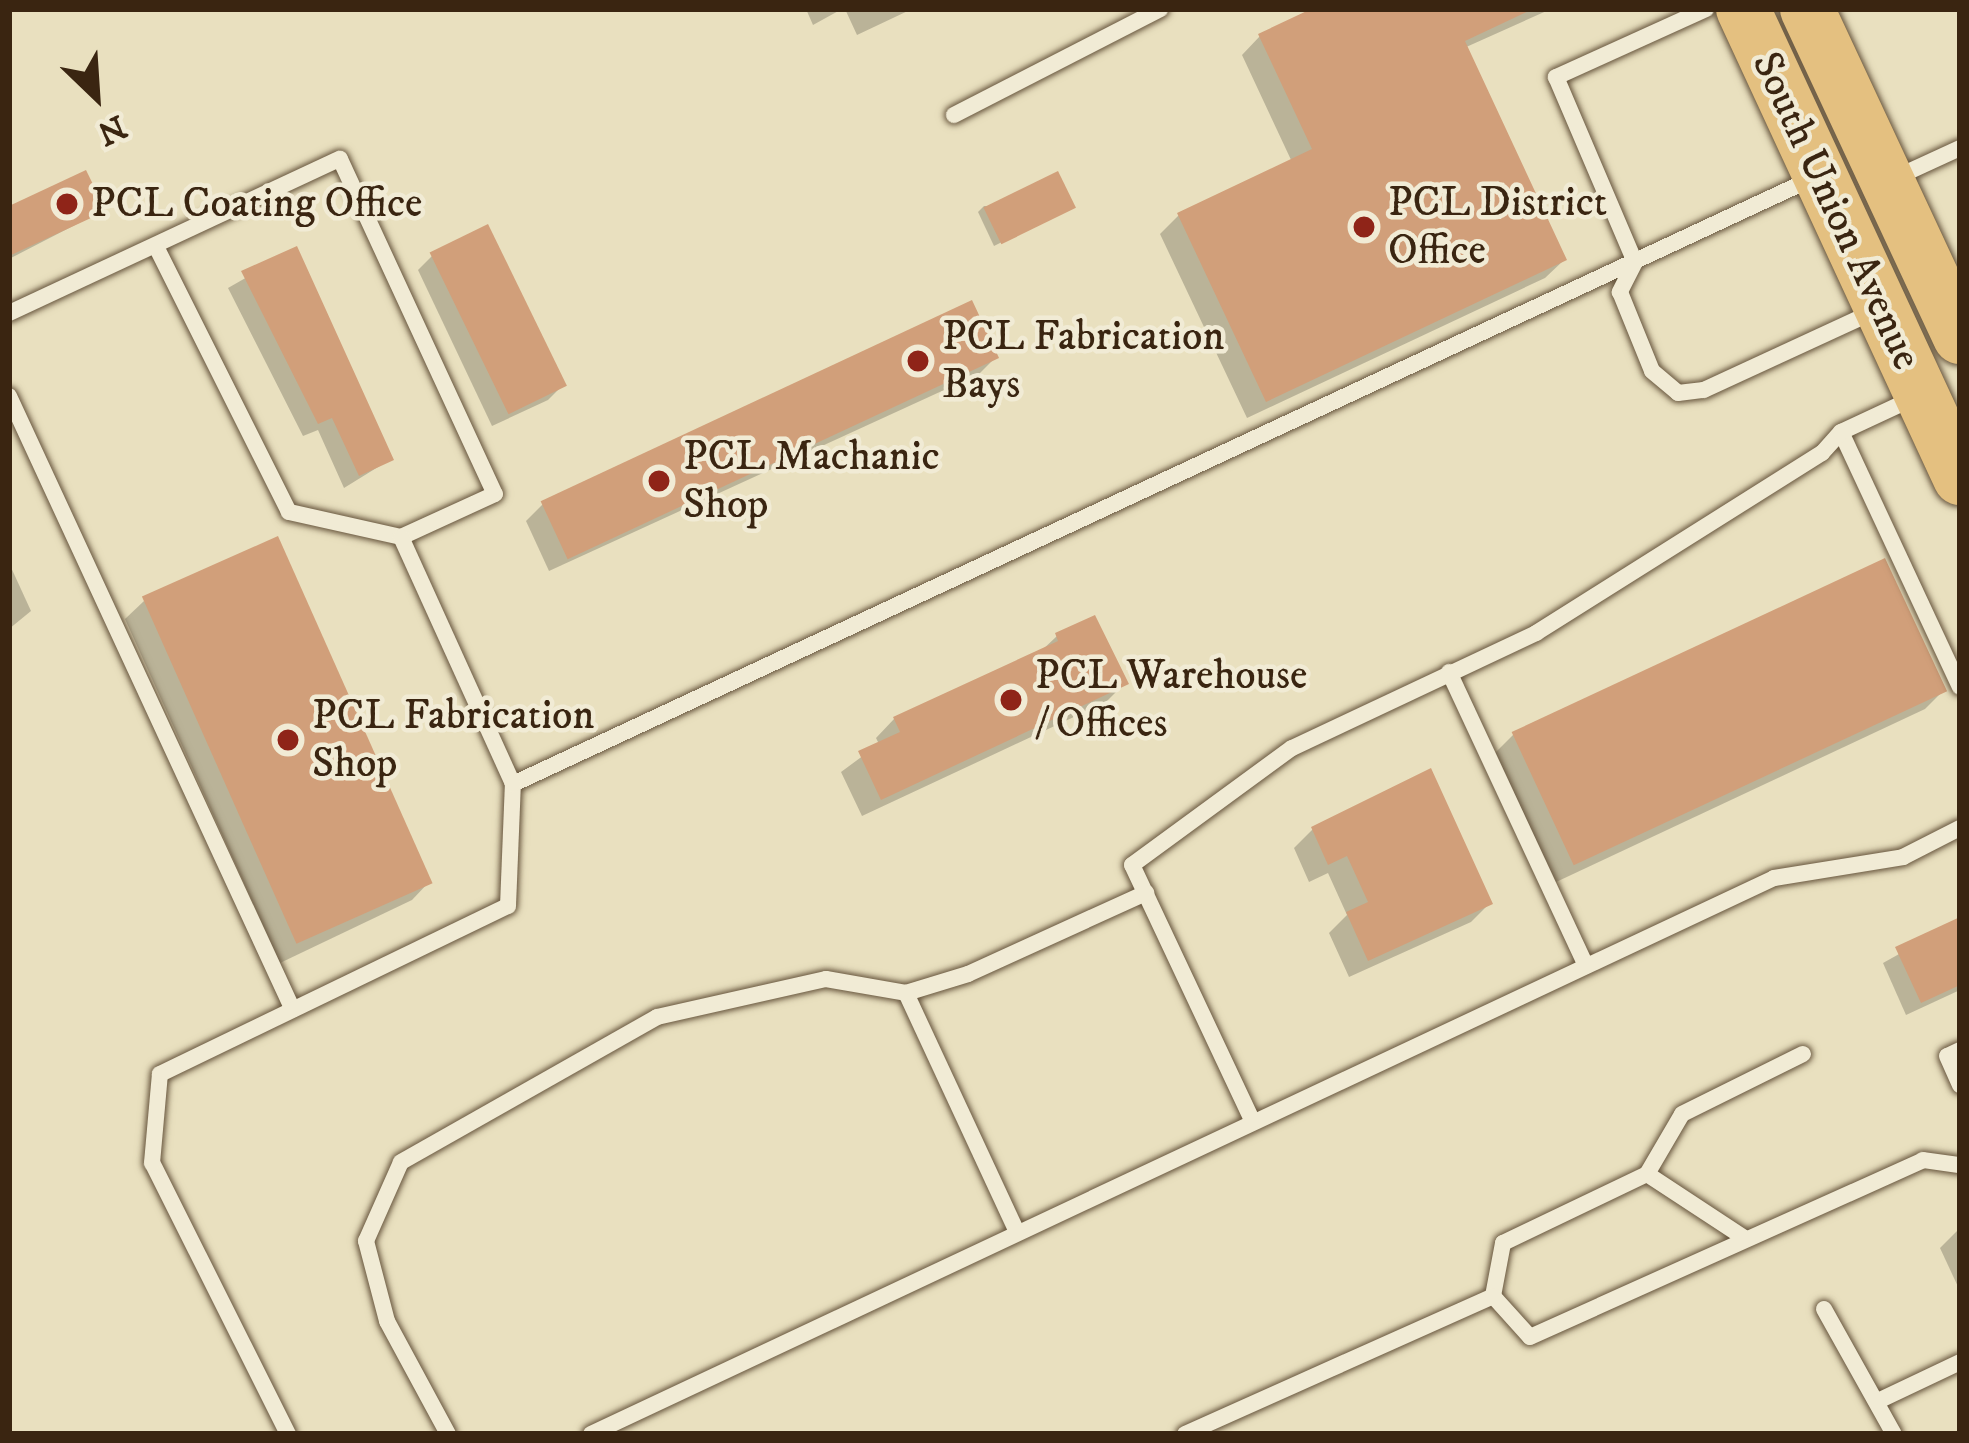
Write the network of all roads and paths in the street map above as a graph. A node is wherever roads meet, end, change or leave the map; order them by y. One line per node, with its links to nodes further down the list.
1 (1160, 9): 7 (lane)
2 (1706, 9): 12 (lane)
3 (1742, 9): 9 (main road, South Union Avenue)
4 (1777, 9): 6 (main road)
5 (1807, 9): 6 (main road, South Union Avenue)
6 (1837, 72): 10 (main road, South Union Avenue)
7 (954, 115)
8 (1960, 148): 10 (lane)
9 (1820, 175): 12 (lane); 13 (main road, South Union Avenue); 17 (main road)
10 (1888, 182): 15 (main road, South Union Avenue)
11 (157, 248): 14 (lane); 20 (lane); 20 (lane)
12 (1635, 262): 13 (lane); 23 (lane)
13 (1881, 308): 17 (main road, South Union Avenue)
14 (9, 313)
15 (1960, 337)
16 (9, 396): 28 (lane)
17 (1941, 396): 18 (lane); 19 (main road, South Union Avenue)
18 (1841, 432): 21 (lane); 22 (lane)
19 (1960, 478)
20 (400, 538): 23 (lane)
21 (1449, 672): 25 (lane); 26 (lane)
22 (1960, 687)
23 (513, 784): 28 (lane)
24 (1960, 828): 26 (lane)
25 (1145, 893): 27 (lane); 32 (lane)
26 (1586, 966): 32 (lane)
27 (906, 993): 35 (lane); 42 (lane)
28 (293, 1010): 41 (lane)
29 (1960, 1050): 31 (lane)
30 (1803, 1054): 34 (lane)
31 (1960, 1084)
32 (1253, 1122): 35 (lane)
33 (1960, 1165): 36 (lane)
34 (1647, 1174): 36 (lane); 37 (lane)
35 (1017, 1232): 43 (lane)
36 (1743, 1237): 37 (lane)
37 (1493, 1296): 44 (lane)
38 (1824, 1309): 40 (lane)
39 (1960, 1363): 40 (lane)
40 (1878, 1401): 45 (lane)
41 (288, 1434)
42 (448, 1434)
43 (591, 1434)
44 (1185, 1434)
45 (1894, 1434)

